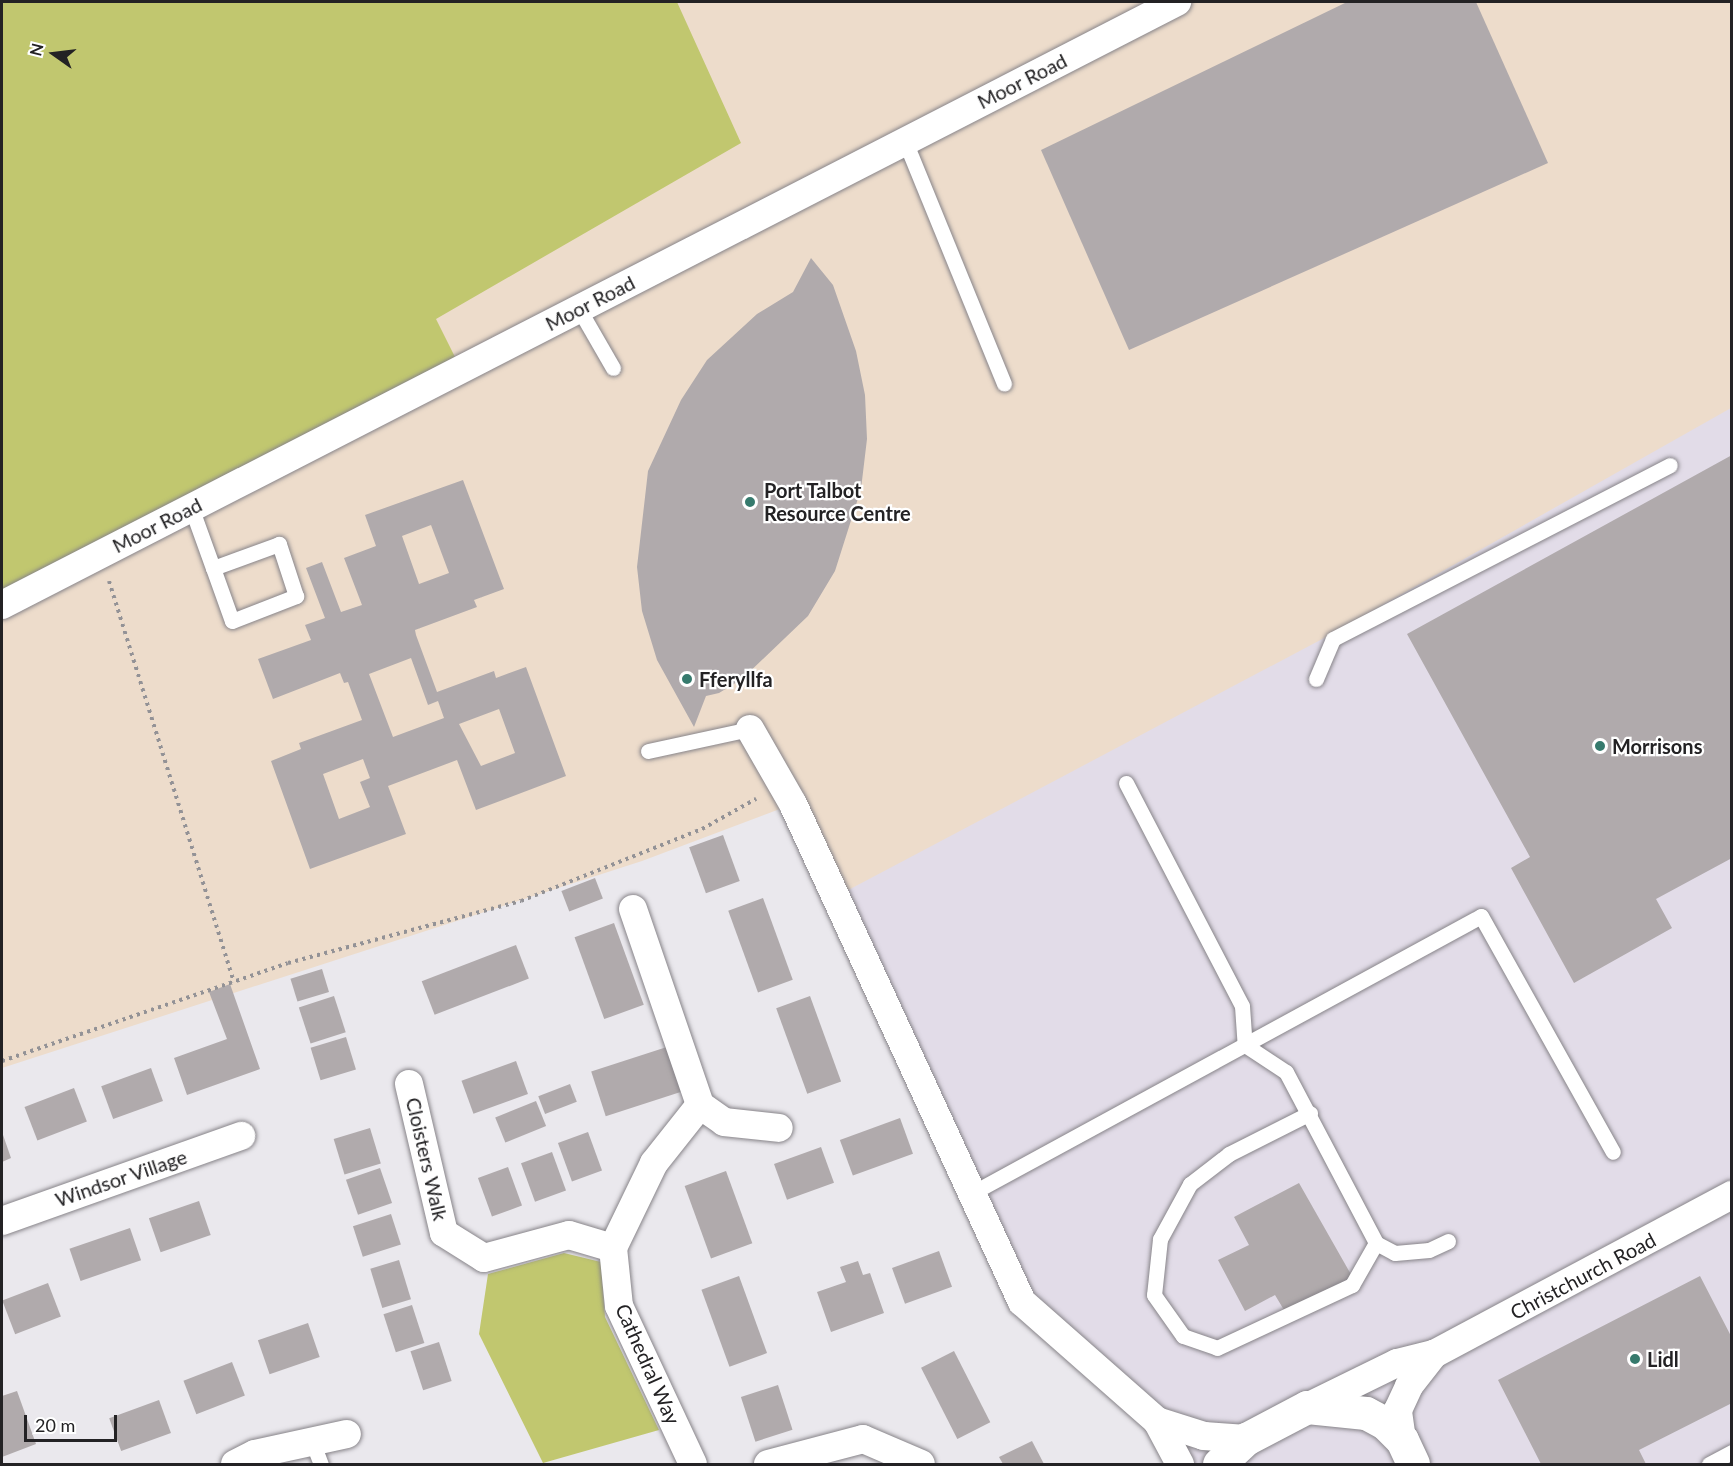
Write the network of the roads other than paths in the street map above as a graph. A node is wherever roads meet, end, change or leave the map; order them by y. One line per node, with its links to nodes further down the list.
1 (1177, 2): 2 (street, Moor Road)
2 (905, 141): 3 (street, Moor Road); 5 (lane)
3 (579, 309): 4 (lane); 7 (street, Moor Road)
4 (613, 368)
5 (1004, 384)
6 (1670, 465): 10 (lane)
7 (191, 507): 8 (lane); 9 (street, Moor Road)
8 (213, 568): 8 (lane)
9 (2, 605)
10 (1316, 679)
11 (750, 729): 12 (lane); 22 (street)
12 (648, 751)
13 (1126, 783): 15 (lane)
14 (633, 909): 17 (street)
15 (1245, 1045): 18 (lane); 21 (lane); 22 (lane)
16 (409, 1084): 27 (street, Cloisters Walk)
17 (700, 1105): 19 (street); 27 (street)
18 (1310, 1113): 26 (lane); 26 (lane)
19 (779, 1128)
20 (241, 1136): 24 (street, Windsor Village)
21 (1613, 1152)
22 (974, 1192): 30 (street)
23 (1731, 1195): 28 (street, Christchurch Road)
24 (2, 1221)
25 (1448, 1241): 26 (lane)
26 (1376, 1243)
27 (613, 1248): 37 (street, Cathedral Way)
28 (1434, 1354): 29 (street, Christchurch Road); 33 (street, Christchurch Road)
29 (1307, 1407): 32 (street); 33 (street)
30 (1157, 1421): 32 (street); 40 (street)
31 (347, 1434): 35 (street)
32 (1246, 1439): 41 (street)
33 (1407, 1452)
34 (1731, 1452): 42 (lane)
35 (317, 1453): 36 (street)
36 (235, 1464)
37 (693, 1464)
38 (768, 1464): 39 (street)
39 (921, 1464)
40 (1180, 1464)
41 (1219, 1464)
42 (1709, 1464)

